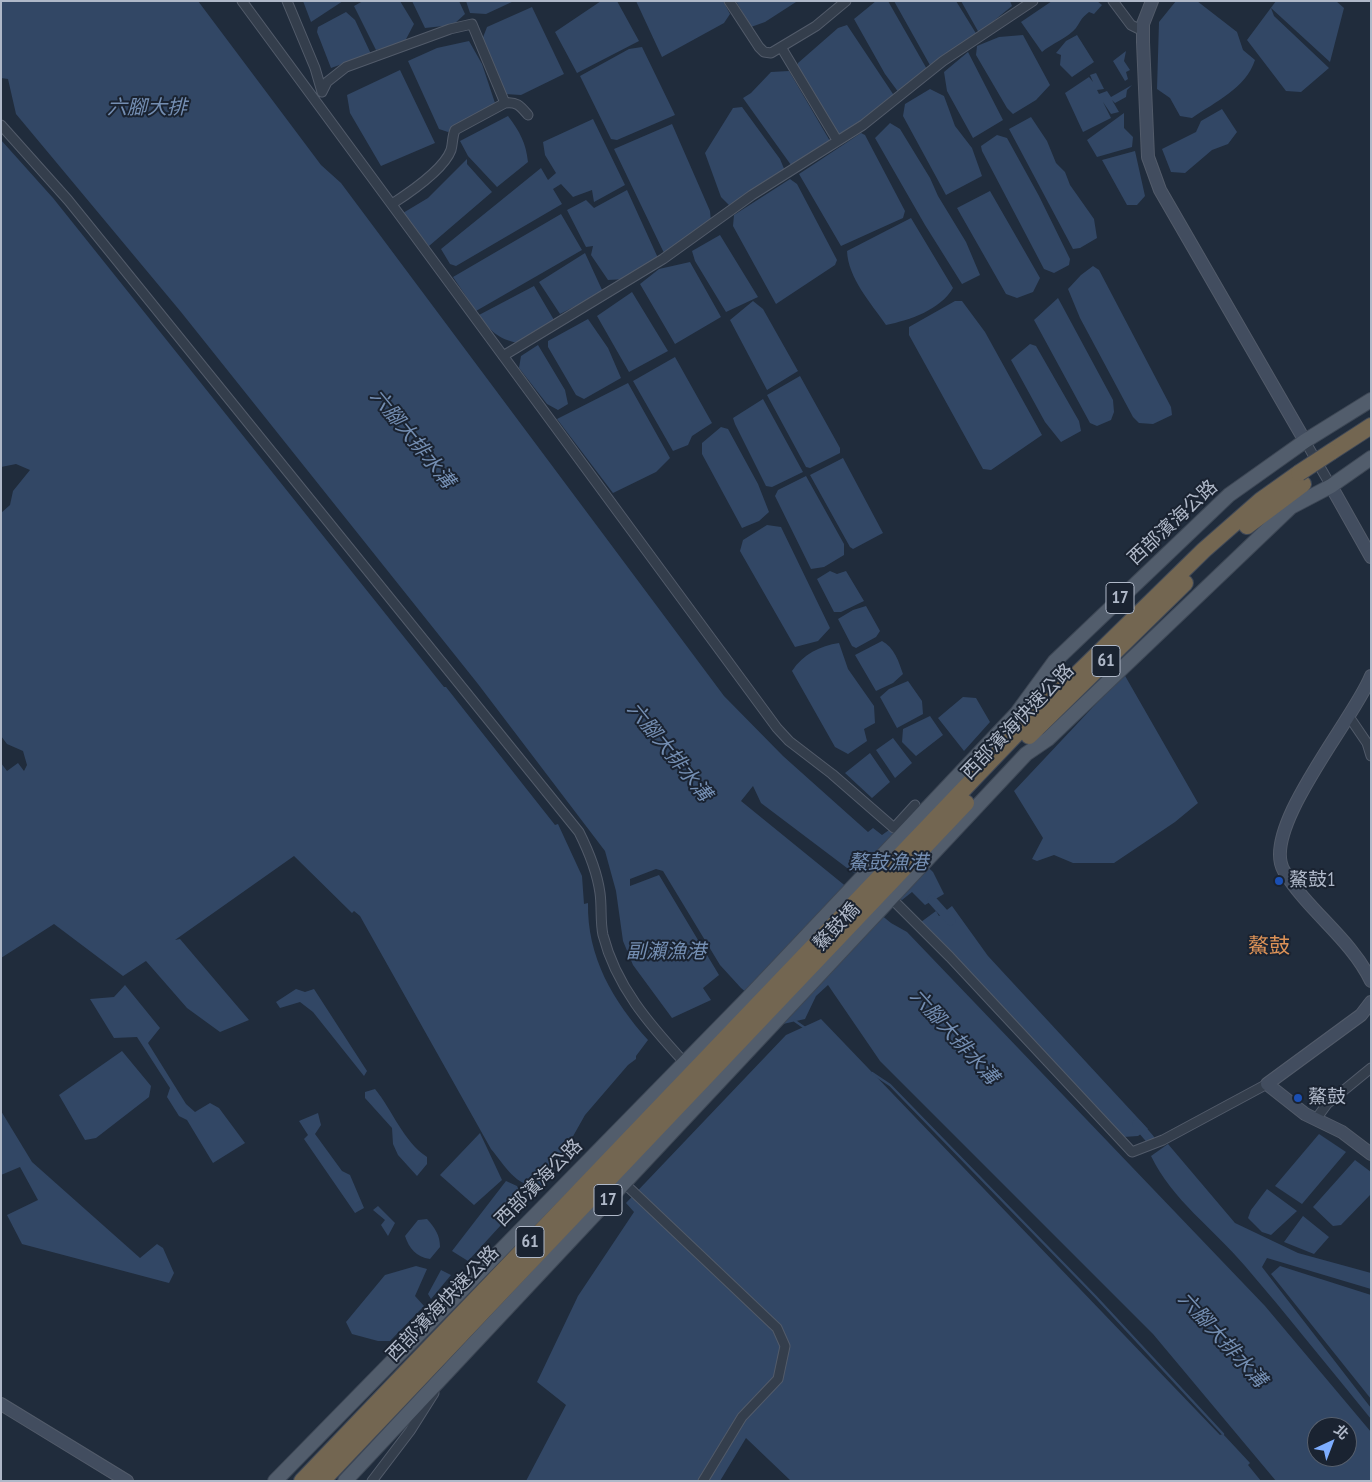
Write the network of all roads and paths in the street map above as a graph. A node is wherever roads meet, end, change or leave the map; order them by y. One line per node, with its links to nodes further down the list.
1 (242, 1): 11 (street)
2 (286, 1): 10 (street)
3 (730, 1): 9 (street)
4 (846, 1): 9 (street)
5 (1033, 1): 15 (street)
6 (1113, 1): 8 (street)
7 (1152, 1): 8 (street)
8 (1143, 31): 21 (street)
9 (781, 47): 15 (street)
10 (322, 92): 11 (street); 12 (street)
11 (317, 102): 16 (street)
12 (505, 103): 13 (street); 16 (street)
13 (528, 115)
14 (1, 125): 35 (street)
15 (837, 140): 17 (street)
16 (392, 204): 17 (street)
17 (503, 356): 29 (street)
18 (1371, 400): 21 (main road, 西部濱海公路 / 17)
19 (1371, 426): 22 (highway, 61)
20 (1371, 437): 22 (highway, 61)
21 (1305, 441): 24 (street); 30 (main road, 西部濱海公路 / 17)
22 (1334, 456): 30 (highway, 西部濱海快速公路 / 61, bridge)
23 (1371, 458): 24 (main road, 17)
24 (1331, 486): 25 (street); 30 (main road, 17)
25 (1371, 557)
26 (1371, 676): 27 (street)
27 (1348, 715): 28 (street); 32 (street)
28 (1371, 756)
29 (915, 805)
30 (917, 847): 31 (main road, 鰲鼓橋 / 17); 34 (highway, 鰲鼓橋 / 61)
31 (891, 898): 34 (main road, 鰲鼓橋 / 17); 37 (street)
32 (1371, 981)
33 (1371, 1002): 37 (street)
34 (762, 1010): 35 (main road, 西部濱海公路 / 17); 40 (main road, 17); 45 (highway, 西部濱海快速公路 / 61); 46 (highway, 西部濱海快速公路 / 61)
35 (684, 1062): 44 (main road, 西部濱海公路 / 17)
36 (1371, 1068): 38 (street)
37 (1267, 1084): 38 (street)
38 (1316, 1119): 39 (street)
39 (1371, 1154)
40 (624, 1183): 41 (main road, 17); 49 (street)
41 (444, 1376): 47 (main road, 17); 48 (street)
42 (1, 1404): 43 (street)
43 (127, 1481)
44 (275, 1481)
45 (302, 1481)
46 (322, 1481)
47 (345, 1481)
48 (372, 1481)
49 (703, 1481)

